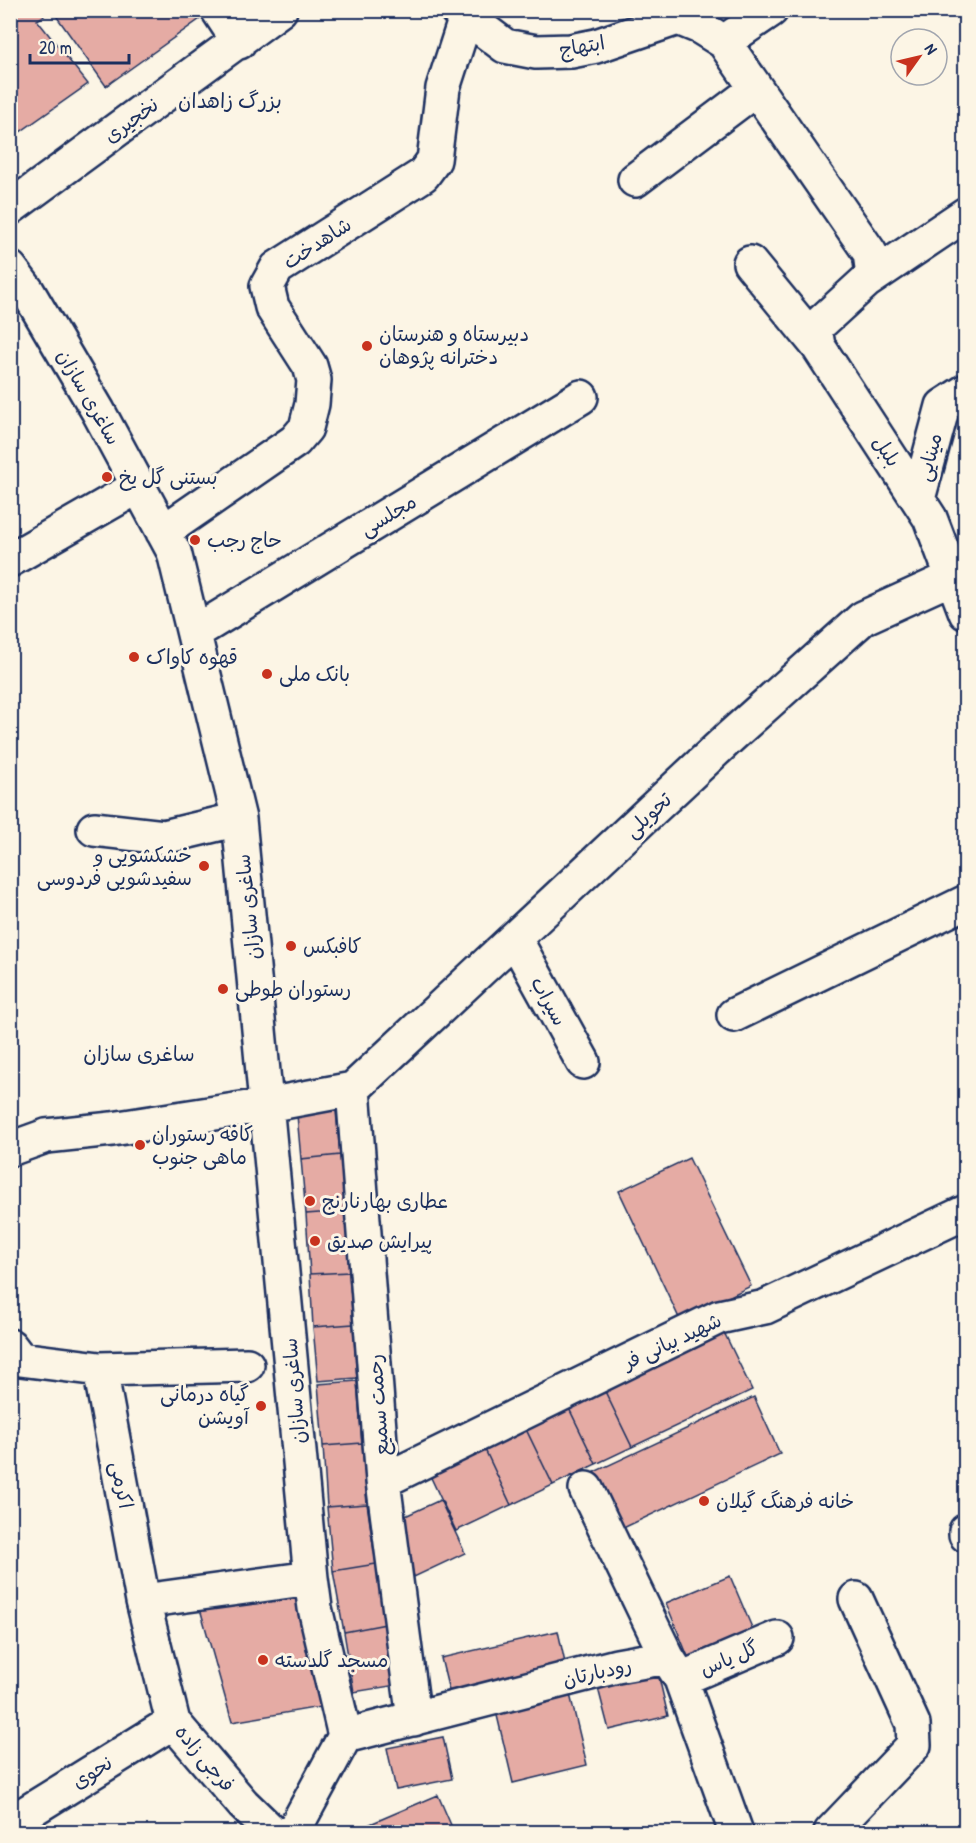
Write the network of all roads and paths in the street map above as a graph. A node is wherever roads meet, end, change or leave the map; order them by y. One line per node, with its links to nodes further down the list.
1 (218, 10): 5 (street)
2 (280, 10): 5 (street, نخجیری)
3 (771, 10): 6 (street)
4 (461, 14): 6 (street, ابتهاج); 19 (street, شاهدخت)
5 (239, 42): 9 (street, نخجیری)
6 (723, 42): 7 (street, ابتهاج)
7 (756, 89): 8 (street); 13 (street, ابتهاج)
8 (635, 180)
9 (10, 208)
10 (966, 214): 13 (street)
11 (750, 263): 14 (street, بلبل)
12 (10, 268): 17 (street, ساغری سازان)
13 (868, 280): 14 (street)
14 (817, 337): 18 (street, بلبل)
15 (966, 392): 18 (street, مینایی)
16 (582, 397): 23 (street, مجلسی)
17 (139, 486): 19 (street, ساغری سازان); 20 (street)
18 (918, 498): 21 (street, بلبل)
19 (163, 532): 23 (street, ساغری سازان)
20 (10, 560)
21 (958, 579): 22 (street, بلبل); 27 (street, تحویلی)
22 (966, 613)
23 (194, 633): 24 (street, ساغری سازان)
24 (239, 819): 25 (street); 31 (street, ساغری سازان)
25 (94, 829)
26 (966, 902): 28 (street)
27 (515, 939): 29 (street, سیراب); 30 (street, تحویلی)
28 (734, 1015)
29 (583, 1062)
30 (353, 1089): 31 (street); 37 (street, رحمت سمیع)
31 (267, 1105): 32 (street); 39 (street, ساغری سازان)
32 (10, 1149)
33 (966, 1212): 37 (street, شهید بیانی فر)
34 (10, 1346): 36 (street)
35 (248, 1365): 36 (street)
36 (100, 1369): 41 (street, اکرمی)
37 (383, 1481): 44 (street, رحمت سمیع)
38 (586, 1489): 43 (street)
39 (311, 1578): 41 (street); 46 (street, ساغری سازان)
40 (856, 1599): 48 (street)
41 (143, 1601): 45 (street, فرجی زاده)
42 (777, 1638): 43 (street, گل یاس)
43 (674, 1668): 44 (street, رودبارتان); 51 (street)
44 (414, 1719): 46 (street, رودبارتان)
45 (173, 1722): 47 (street, نحوی); 49 (street, فرجی زاده)
46 (345, 1737): 50 (street)
47 (10, 1823)
48 (830, 1832)
49 (272, 1833)
50 (293, 1833)
51 (736, 1833)

